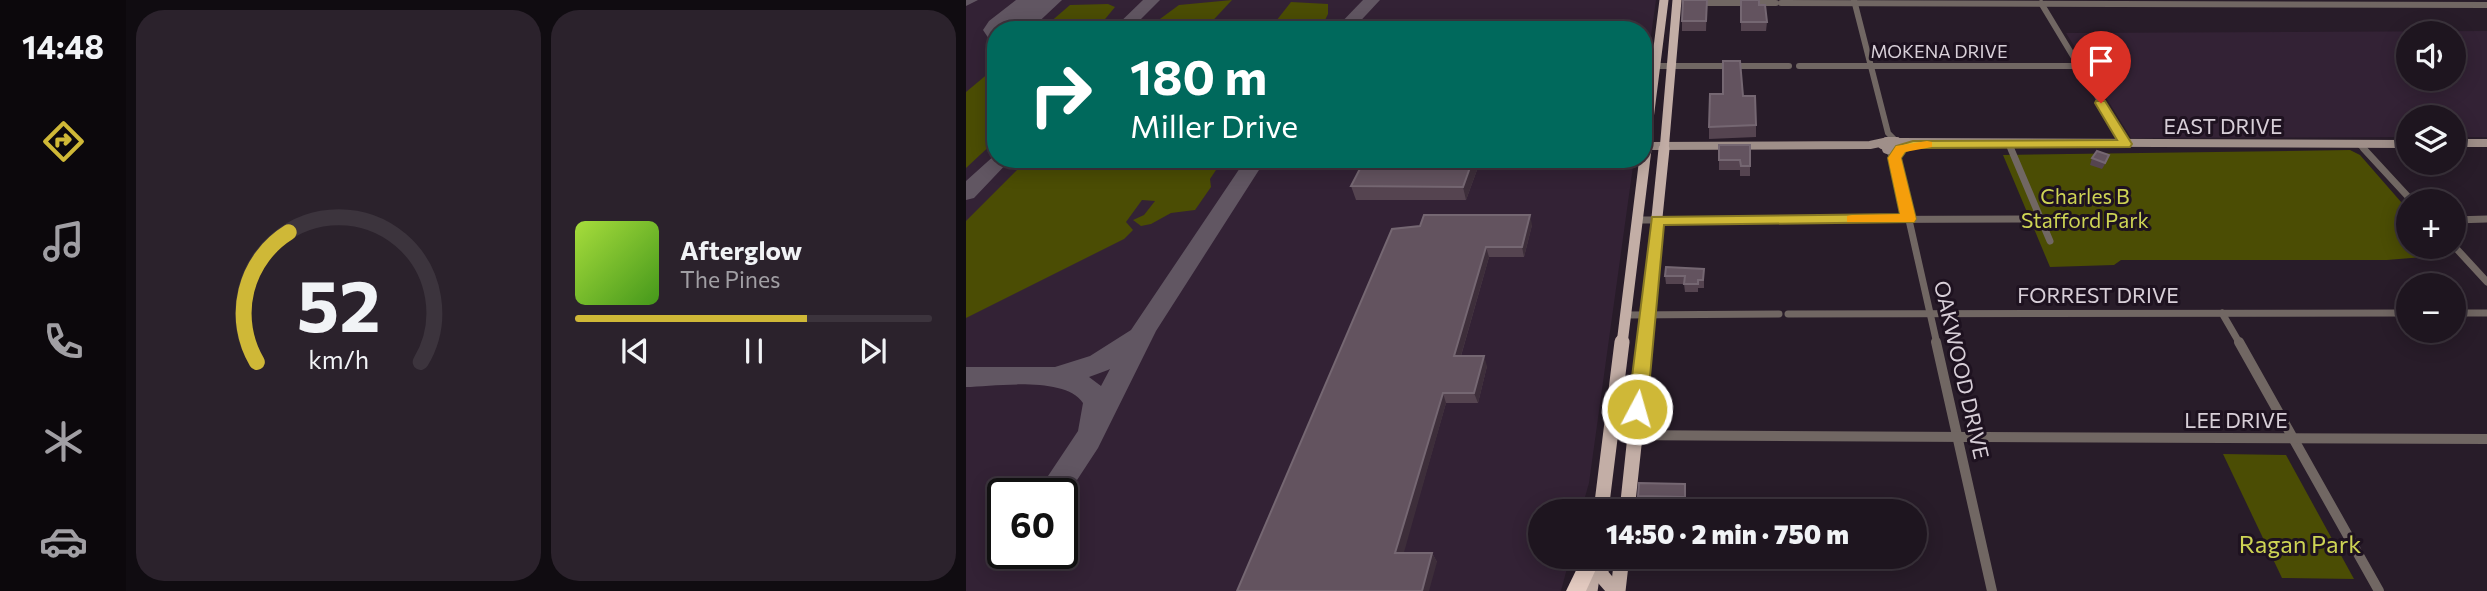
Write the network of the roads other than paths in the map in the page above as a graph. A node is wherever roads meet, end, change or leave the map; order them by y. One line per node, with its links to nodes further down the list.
1 (2407, 0): 8 (street)
2 (1663, 2): 3 (street); 10 (main road)
3 (1679, 2): 11 (main road)
4 (1854, 2): 5 (street); 7 (street); 14 (street, OAKWOOD DRIVE)
5 (2040, 2): 6 (street); 15 (street)
6 (2225, 2): 8 (street)
7 (1693, 3)
8 (2413, 5): 9 (street)
9 (2487, 5)
10 (1656, 66): 11 (street); 16 (main road)
11 (1671, 66): 12 (street); 25 (main road)
12 (1789, 66)
13 (1799, 66): 14 (street, MOKENA DRIVE)
14 (1871, 66): 15 (street, MOKENA DRIVE); 22 (street, OAKWOOD DRIVE)
15 (2078, 66): 17 (street)
16 (1652, 106)
17 (2126, 144): 18 (street, EAST DRIVE); 23 (street, EAST DRIVE)
18 (2359, 144): 19 (street, EAST DRIVE); 27 (street)
19 (2396, 144)
20 (2466, 144): 21 (street)
21 (2487, 144)
22 (1892, 145): 23 (street, EAST DRIVE); 25 (street, EAST DRIVE); 28 (street, OAKWOOD DRIVE)
23 (2009, 145): 34 (street)
24 (1652, 146): 25 (street, EAST DRIVE)
25 (1664, 146): 32 (main road)
26 (1645, 168): 31 (main road)
27 (2401, 189)
28 (1909, 219): 29 (street); 32 (street); 37 (street, OAKWOOD DRIVE)
29 (2024, 219)
30 (2487, 219): 33 (street)
31 (1639, 220): 32 (street); 42 (main road)
32 (1657, 220): 43 (main road)
33 (2466, 220)
34 (2050, 241)
35 (2466, 259): 36 (street)
36 (2487, 282)
37 (1931, 313): 38 (street, FORREST DRIVE); 43 (street, FORREST DRIVE); 46 (street, OAKWOOD DRIVE)
38 (2222, 313): 39 (street, FORREST DRIVE); 49 (street)
39 (2396, 313)
40 (2466, 313): 41 (street)
41 (2487, 313)
42 (1626, 314): 43 (street, FORREST DRIVE); 44 (main road)
43 (1647, 314): 45 (main road)
44 (1611, 435): 45 (street); 51 (main road)
45 (1634, 435): 46 (street); 52 (main road)
46 (1958, 437): 47 (street); 60 (street, OAKWOOD DRIVE)
47 (1969, 437)
48 (1984, 437): 49 (street, LEE DRIVE)
49 (2292, 438): 50 (street, LEE DRIVE); 61 (street)
50 (2487, 439)
51 (1603, 499)
52 (1628, 499)
53 (1588, 569): 57 (highway)
54 (1593, 569): 58 (main road)
55 (1598, 569): 59 (main road)
56 (1620, 569): 59 (main road)
57 (1576, 591)
58 (1590, 591)
59 (1616, 591)
60 (1992, 591)
61 (2379, 591)

